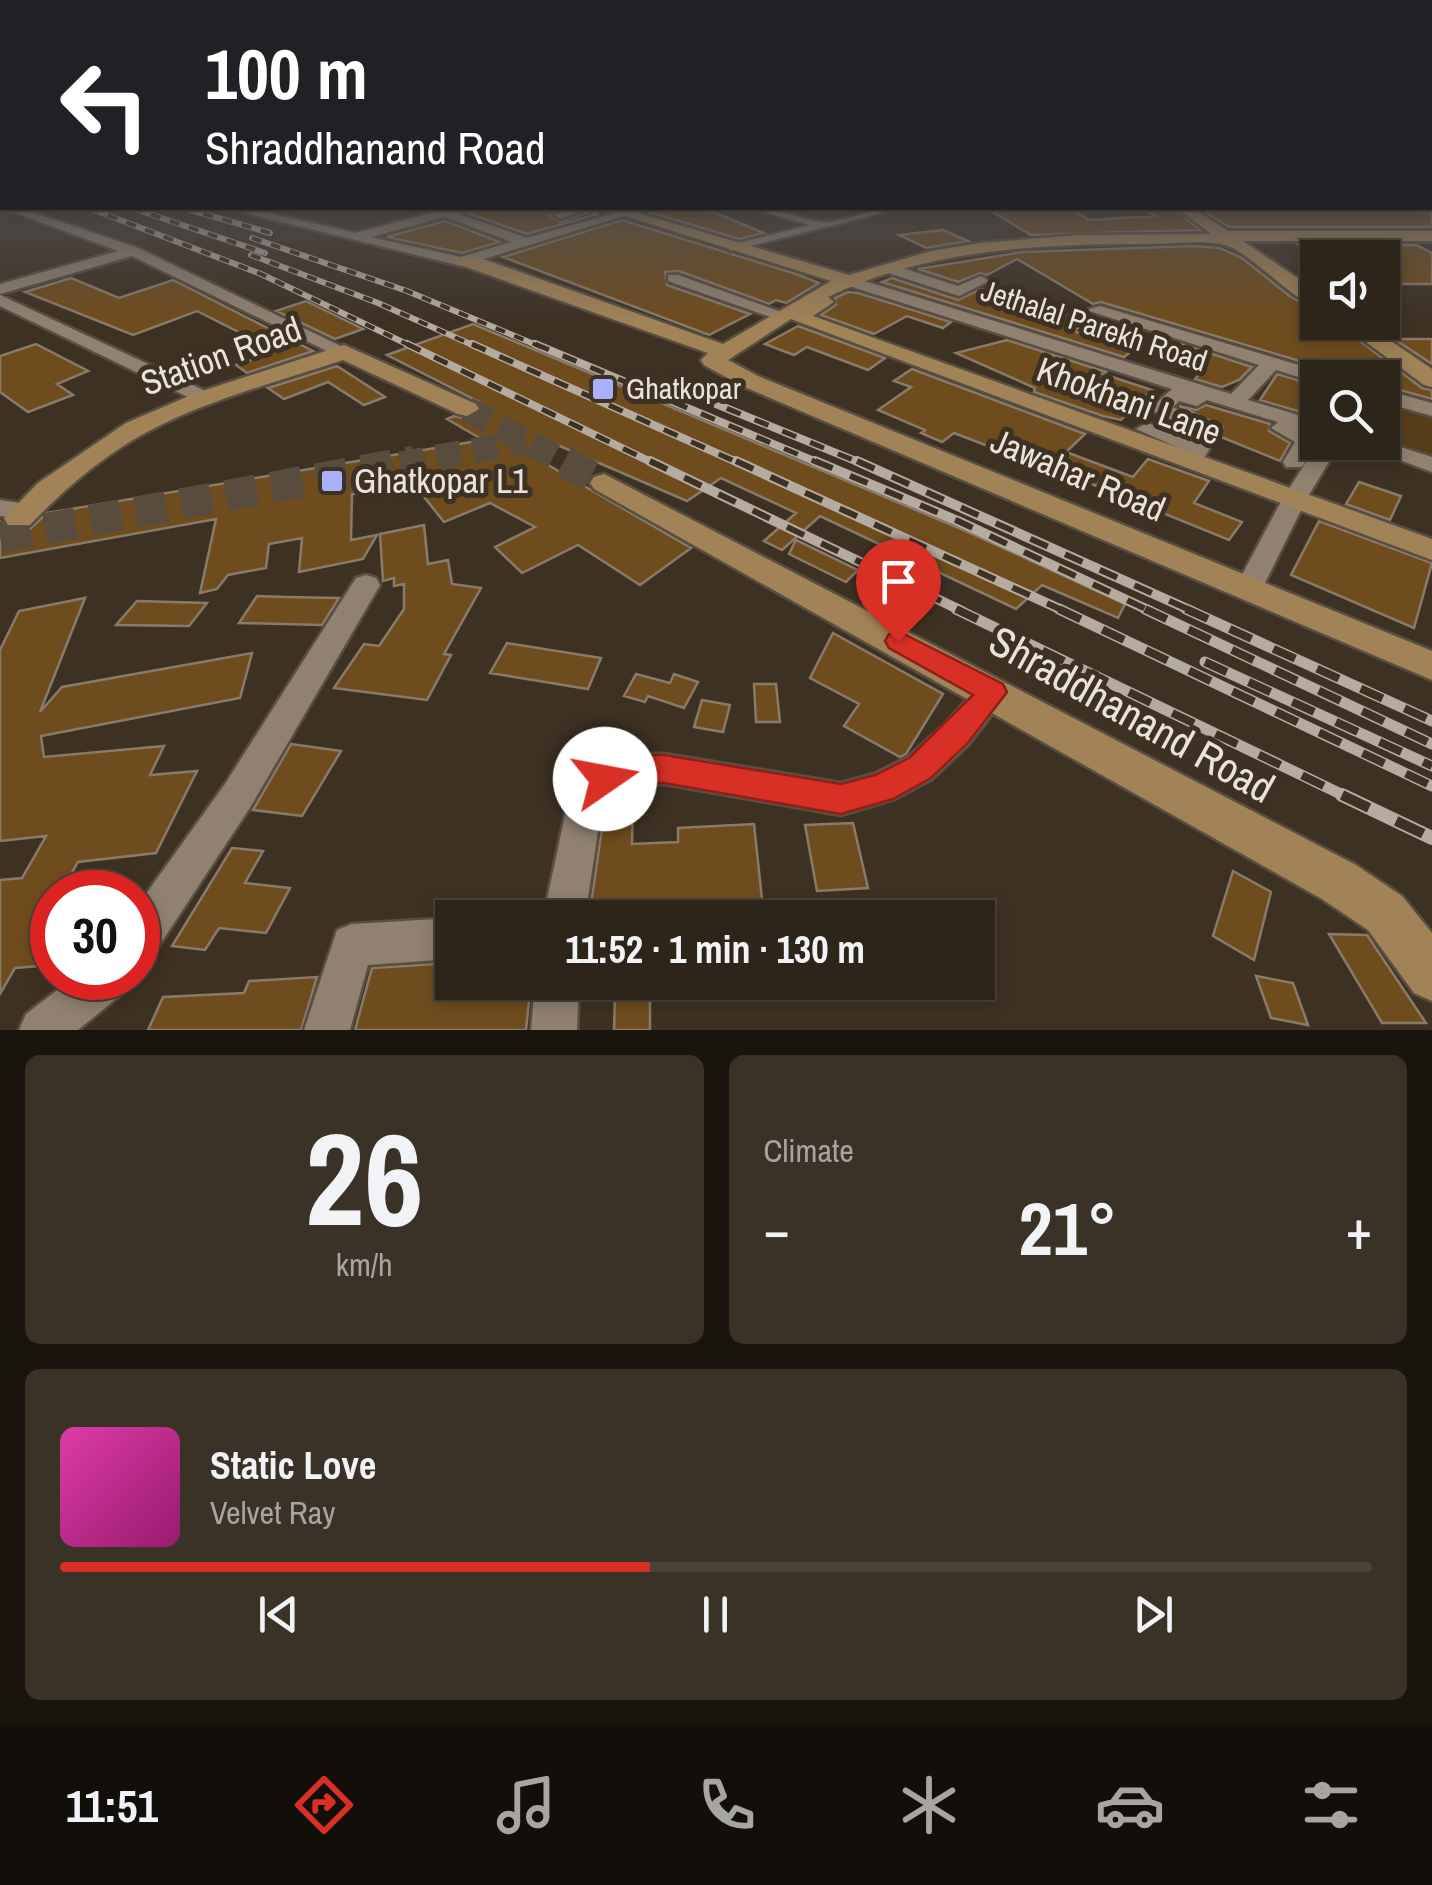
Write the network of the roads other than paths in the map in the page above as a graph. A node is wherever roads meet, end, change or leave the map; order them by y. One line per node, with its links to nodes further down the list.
1 (64, 227): 17 (street)
2 (317, 227): 11 (street)
3 (391, 227): 11 (street)
4 (483, 227): 15 (street)
5 (549, 227): 10 (street)
6 (580, 227): 10 (street)
7 (667, 227): 16 (street)
8 (810, 227): 16 (street)
9 (1210, 227): 13 (street)
10 (563, 232): 15 (street)
11 (357, 236): 18 (street)
12 (430, 237): 18 (street)
13 (1224, 237): 14 (street); 19 (street); 24 (street)
14 (1426, 239)
15 (527, 243): 18 (street)
16 (735, 248): 22 (street)
17 (133, 251): 23 (street); 29 (street)
18 (465, 254): 30 (street, Jawahar Road)
19 (916, 262): 20 (street); 20 (street)
20 (890, 270): 22 (street)
21 (673, 278): 27 (street)
22 (852, 282): 27 (street); 36 (street, Jethalal Parekh Road)
23 (0, 289)
24 (1300, 289)
25 (0, 300): 35 (street)
26 (1094, 310): 31 (street)
27 (792, 317): 30 (street); 46 (street, Khokhani Lane)
28 (1375, 340): 34 (street)
29 (344, 352): 35 (street, Station Road); 38 (street, Station Road)
30 (719, 356): 54 (street, Jawahar Road)
31 (1268, 367): 32 (street); 33 (street); 36 (street)
32 (1300, 374)
33 (1300, 379)
34 (1432, 380)
35 (205, 398): 51 (street, Station Road)
36 (1239, 398): 40 (street); 41 (street, Jethalal Parekh Road)
37 (1400, 400): 39 (street)
38 (468, 409)
39 (1432, 410)
40 (1300, 411)
41 (1264, 417): 42 (street, Jethalal Parekh Road); 44 (street); 46 (street)
42 (1300, 424)
43 (1147, 429): 46 (street)
44 (1300, 434)
45 (1400, 454): 48 (street)
46 (1195, 455): 50 (street, Khokhani Lane)
47 (1309, 460): 50 (street)
48 (1432, 465)
49 (604, 483): 56 (street, Shraddhanand Road)
50 (1294, 498): 52 (street, Khokhani Lane); 54 (street)
51 (14, 512)
52 (1432, 550)
53 (366, 586): 58 (street)
54 (1249, 588): 55 (street, Jawahar Road)
55 (1432, 666)
56 (993, 692): 57 (street); 60 (street, Shraddhanand Road)
57 (567, 900)
58 (160, 908)
59 (435, 939): 64 (street)
60 (1432, 975)
61 (80, 1000): 63 (street)
62 (556, 1000): 65 (street)
63 (42, 1030)
64 (327, 1030)
65 (554, 1030)

